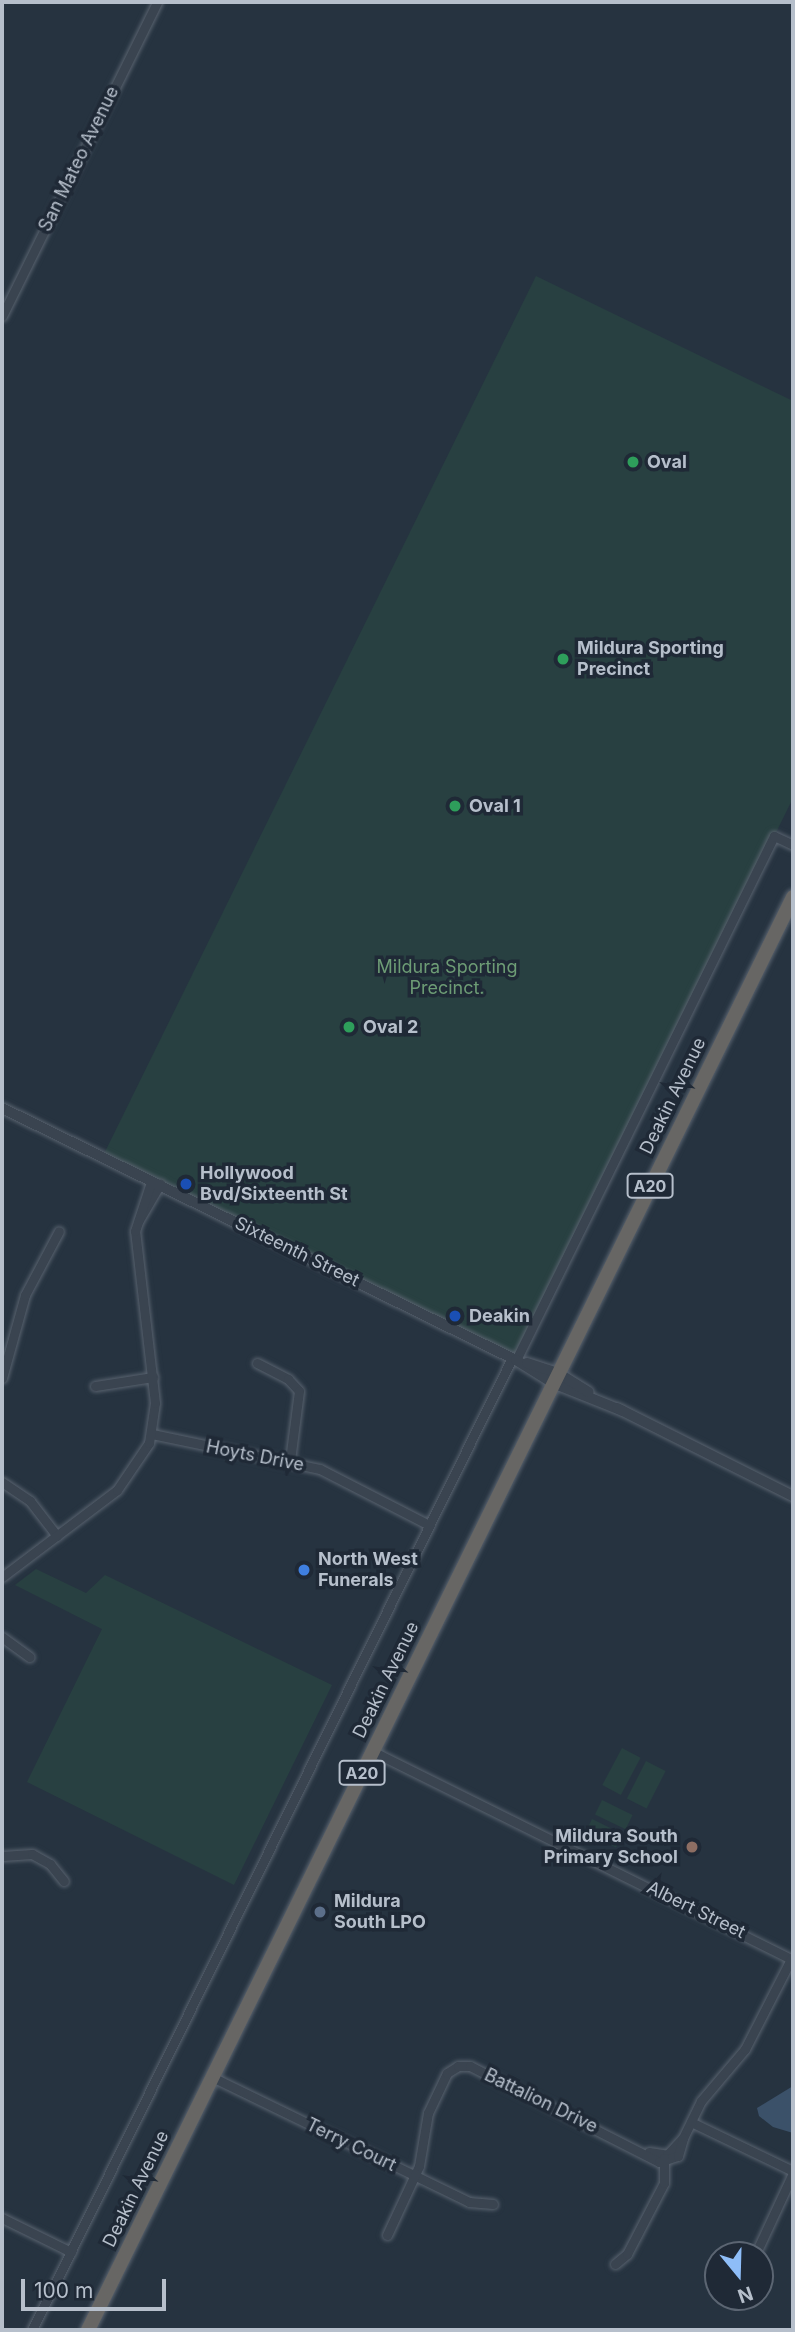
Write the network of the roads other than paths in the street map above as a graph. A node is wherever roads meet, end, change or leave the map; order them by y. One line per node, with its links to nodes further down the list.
1 (157, 2): 2 (street, San Mateo Avenue)
2 (2, 316)
3 (793, 845): 9 (street, Deakin Avenue)
4 (793, 897): 13 (highway, Deakin Avenue / A20)
5 (2, 1108): 6 (street, Sixteenth Street)
6 (156, 1183): 9 (street, Sixteenth Street); 11 (street)
7 (59, 1231): 8 (street)
8 (5, 1353): 12 (street)
9 (514, 1359): 13 (street, Sixteenth Street); 19 (street, Deakin Avenue)
10 (257, 1363): 16 (street)
11 (153, 1377): 14 (street); 15 (street)
12 (2, 1378)
13 (555, 1378): 18 (street, Sixteenth Street); 24 (highway, Deakin Avenue / A20)
14 (95, 1386)
15 (152, 1434): 16 (street, Hoyts Drive); 20 (street)
16 (290, 1460): 19 (street, Hoyts Drive)
17 (2, 1482): 20 (street)
18 (793, 1496)
19 (429, 1525): 37 (street, Deakin Avenue)
20 (57, 1536): 21 (street)
21 (2, 1577)
22 (2, 1637): 23 (street)
23 (30, 1657)
24 (372, 1751): 27 (street, Albert Street); 28 (highway, Deakin Avenue / A20)
25 (2, 1856): 26 (street)
26 (64, 1881)
27 (792, 1959): 29 (street)
28 (212, 2077): 32 (street, Terry Court); 40 (highway, Deakin Avenue / A20)
29 (691, 2122): 30 (street); 31 (street)
30 (664, 2159): 32 (street, Battalion Drive); 38 (street)
31 (793, 2172): 36 (street)
32 (415, 2177): 33 (street, Terry Court); 35 (street, Battalion Drive)
33 (493, 2204)
34 (2, 2218): 37 (street)
35 (387, 2235)
36 (761, 2241)
37 (71, 2252): 39 (street, Deakin Avenue)
38 (615, 2264)
39 (32, 2330)
40 (88, 2330)

